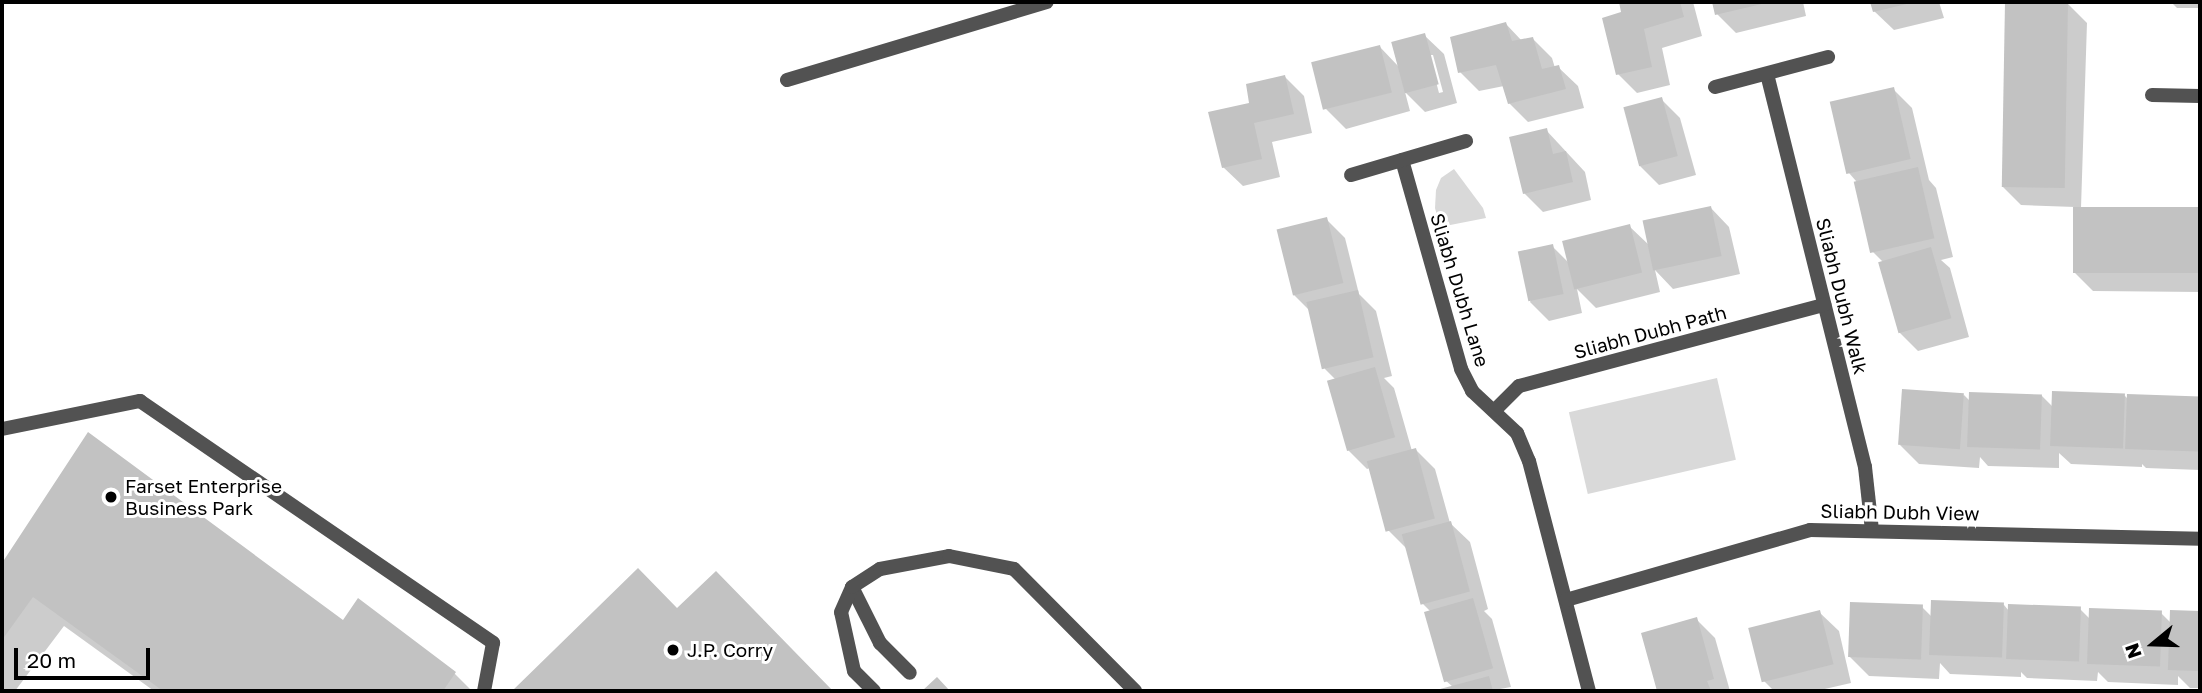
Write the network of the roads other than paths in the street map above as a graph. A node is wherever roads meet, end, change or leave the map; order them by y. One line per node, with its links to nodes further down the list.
1 (1047, 2): 4 (street)
2 (1828, 57): 3 (street)
3 (1767, 74): 5 (street); 11 (street, Sliabh Dubh Walk)
4 (787, 80)
5 (1715, 87)
6 (2152, 95): 7 (street)
7 (2200, 96)
8 (1466, 141): 9 (street)
9 (1402, 160): 10 (street); 12 (street, Sliabh Dubh Lane)
10 (1351, 175)
11 (1824, 305): 12 (street, Sliabh Dubh Path); 14 (street, Sliabh Dubh Walk)
12 (1495, 410): 17 (street, Sliabh Dubh Lane)
13 (2, 429): 19 (street)
14 (1872, 530): 15 (street, Sliabh Dubh View); 17 (street, Sliabh Dubh View)
15 (2200, 539)
16 (852, 587): 18 (street); 20 (street); 21 (street)
17 (1566, 600): 22 (street)
18 (910, 673)
19 (484, 691)
20 (873, 691)
21 (1135, 691)
22 (1589, 691)

